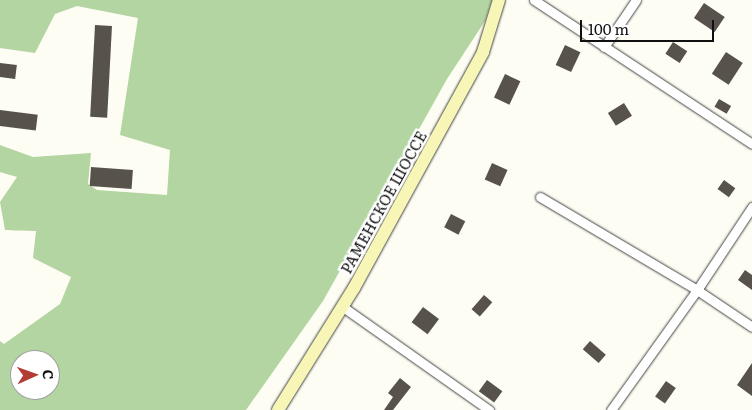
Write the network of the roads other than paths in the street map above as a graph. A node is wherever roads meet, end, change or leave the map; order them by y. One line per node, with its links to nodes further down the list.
1 (499, 0): 9 (main road, РАМЕНСКОЕ ШОССЕ)
2 (534, 0): 4 (street)
3 (636, 0): 4 (street)
4 (604, 47): 5 (street)
5 (752, 144)
6 (540, 197): 8 (street)
7 (752, 207): 8 (street)
8 (697, 290): 10 (street); 13 (street)
9 (343, 307): 11 (main road, РАМЕНСКОЕ ШОССЕ); 12 (street)
10 (752, 327)
11 (278, 410)
12 (489, 410)
13 (611, 410)

